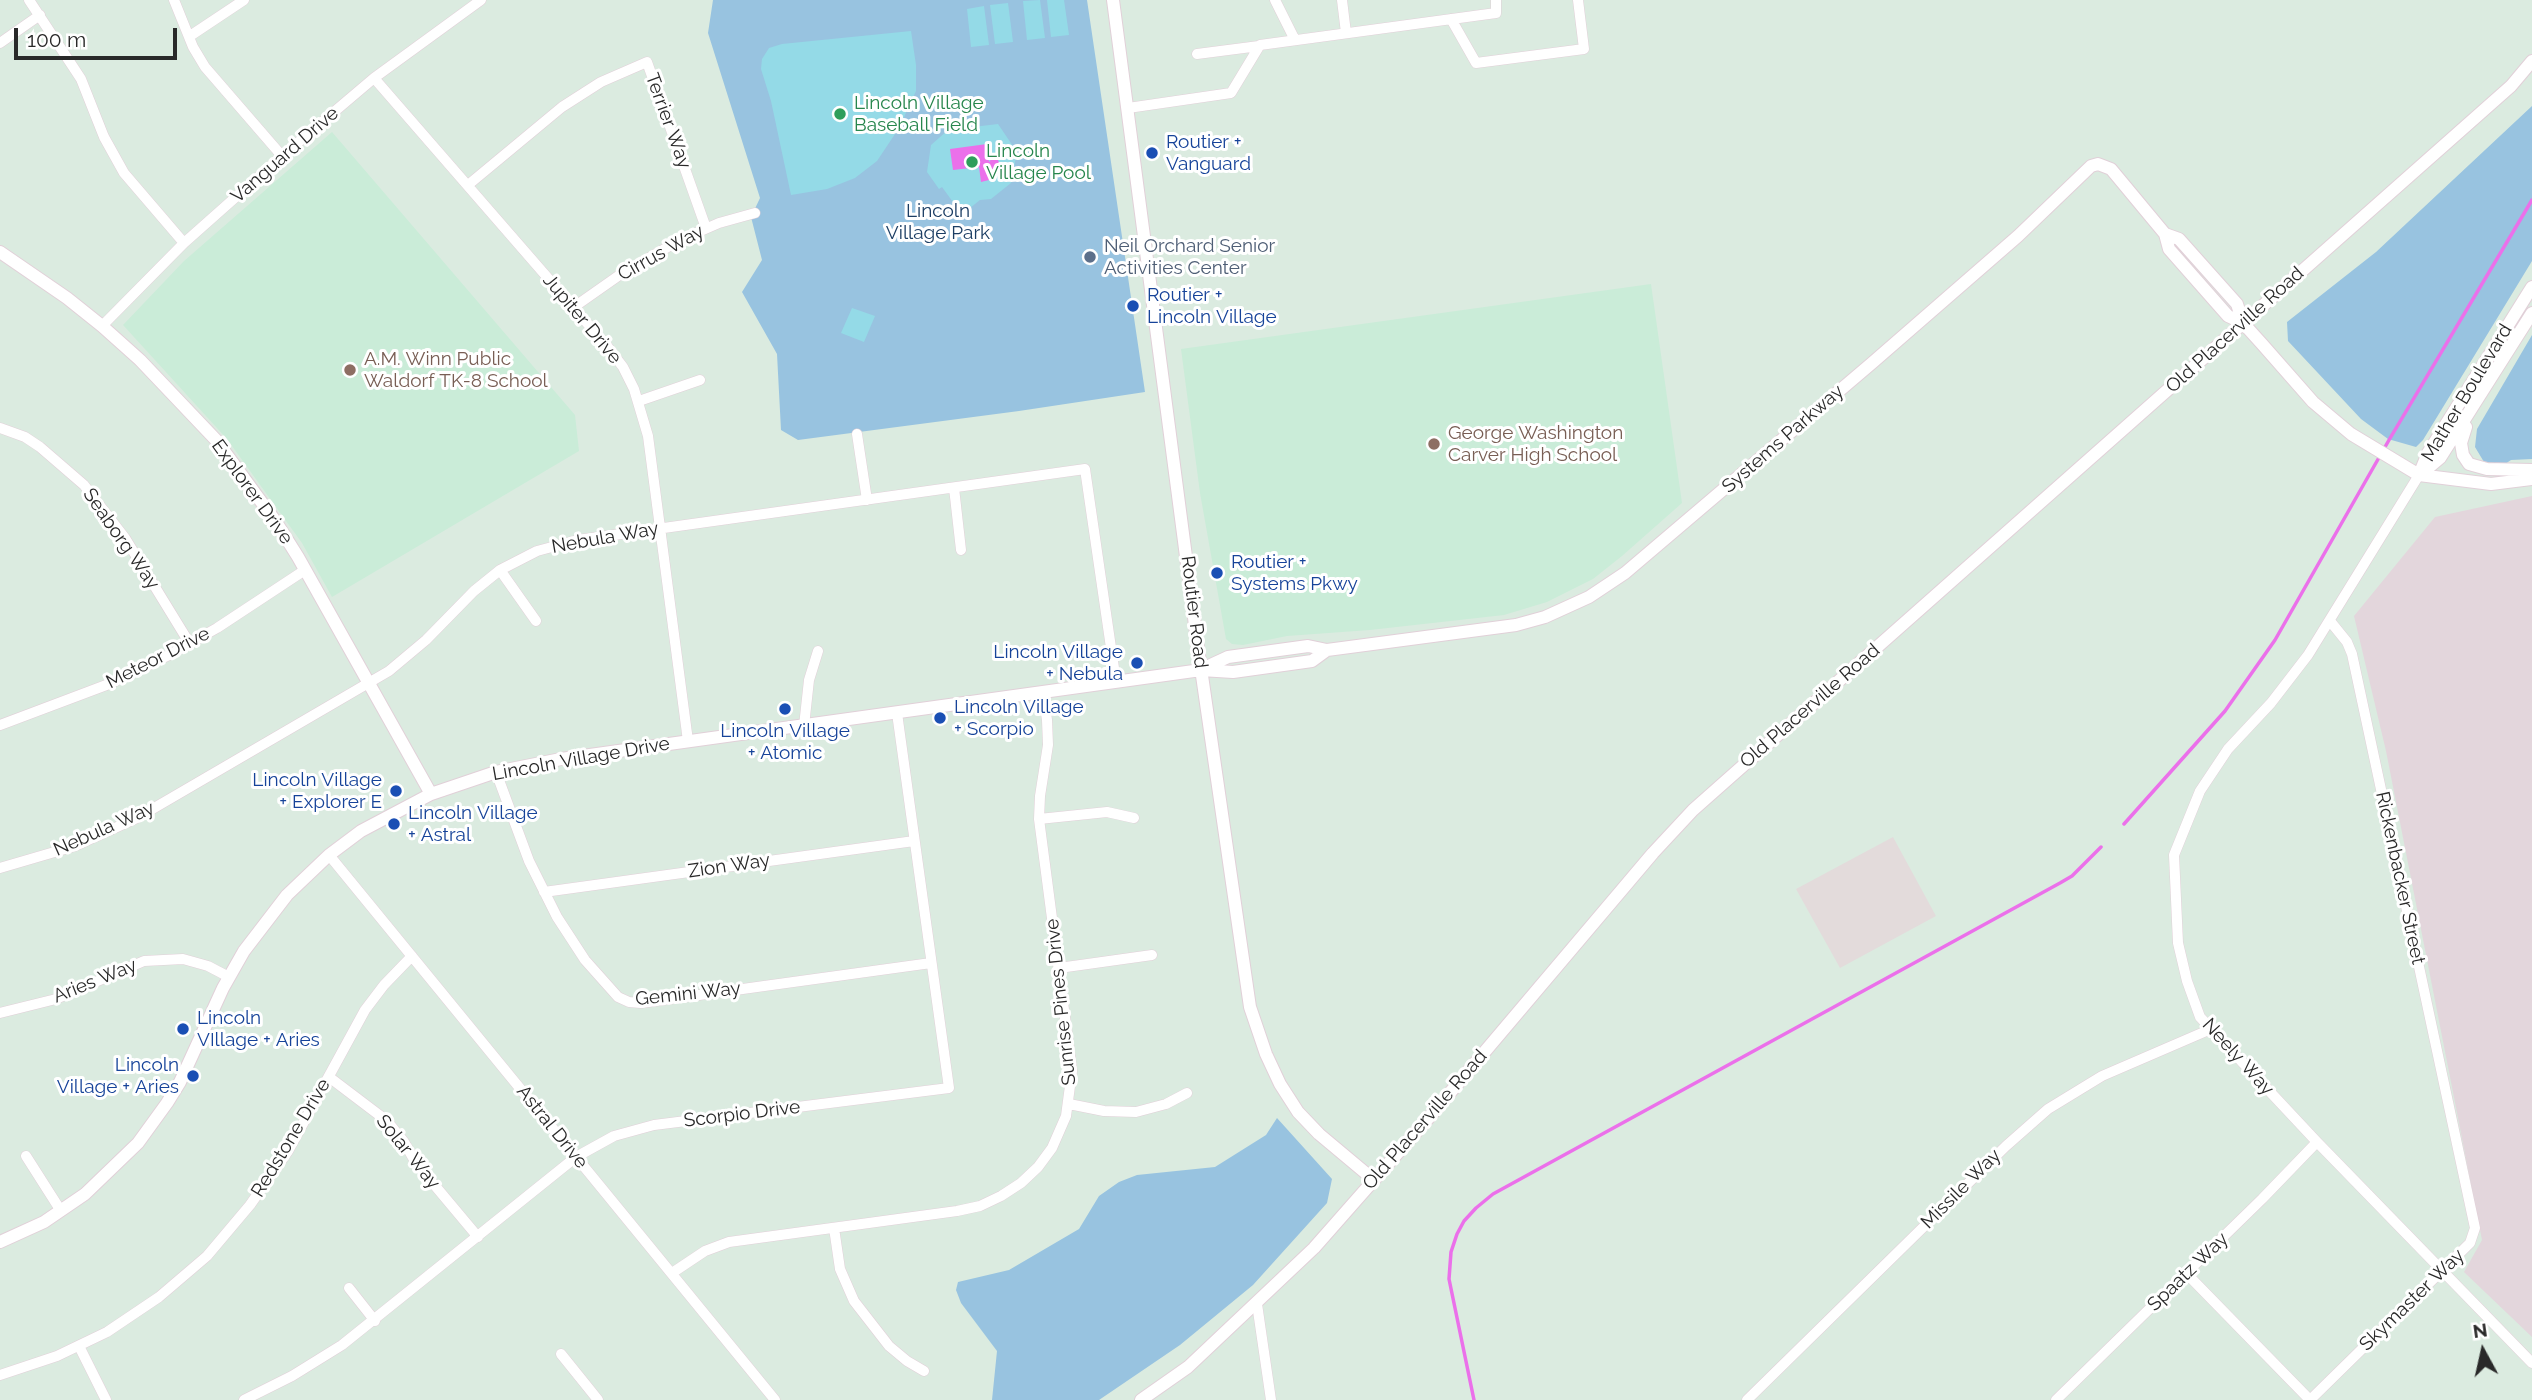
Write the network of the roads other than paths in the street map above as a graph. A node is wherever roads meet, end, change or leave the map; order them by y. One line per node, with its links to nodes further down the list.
1 (29, 0): 11 (street)
2 (174, 0): 14 (street)
3 (244, 0): 14 (street)
4 (481, 0): 10 (street, Vanguard Drive)
5 (1113, 0): 21 (street, Routier Road)
6 (1275, 0): 15 (street)
7 (1342, 0): 13 (street)
8 (1496, 0): 12 (street)
9 (1578, 0): 12 (street)
10 (467, 4): 20 (street, Vanguard Drive)
11 (40, 15): 16 (street); 26 (street)
12 (1451, 19): 13 (street)
13 (1346, 33): 15 (street)
14 (190, 36): 22 (street)
15 (1295, 40): 17 (street)
16 (0, 43)
17 (1259, 46): 18 (street); 21 (street)
18 (1197, 54)
19 (2532, 61): 31 (street, Old Placerville Road)
20 (374, 78): 22 (street, Vanguard Drive); 23 (street, Jupiter Drive)
21 (1128, 108): 51 (street, Routier Road)
22 (282, 156): 26 (street, Vanguard Drive)
23 (468, 185): 25 (street, Terrier Way); 29 (street, Jupiter Drive)
24 (755, 213): 25 (street, Cirrus Way)
25 (706, 228): 29 (street, Cirrus Way)
26 (184, 243): 32 (street, Vanguard Drive)
27 (0, 252): 32 (street, Explorer Drive)
28 (2532, 287): 39 (street, Mather Boulevard)
29 (574, 307): 35 (street, Jupiter Drive)
30 (2532, 313): 33 (street, Mather Boulevard)
31 (2243, 323): 39 (street, Systems Parkway); 51 (street, Systems Parkway); 81 (street, Old Placerville Road)
32 (102, 326): 45 (street, Explorer Drive)
33 (2491, 379): 38 (street); 39 (street, Mather Boulevard)
34 (700, 380): 35 (street)
35 (639, 401): 43 (street, Jupiter Drive)
36 (0, 428): 49 (street, Seaborg Way)
37 (857, 434): 42 (street)
38 (2532, 470)
39 (2419, 475): 40 (street); 48 (street, Neely Way)
40 (2532, 479)
41 (954, 488): 42 (street, Nebula Way); 44 (street); 52 (street, Nebula Way)
42 (867, 500): 43 (street, Nebula Way)
43 (660, 528): 46 (street, Nebula Way); 58 (street, Jupiter Drive)
44 (961, 550)
45 (305, 570): 49 (street, Meteor Drive); 53 (street, Explorer Drive)
46 (500, 570): 47 (street); 53 (street, Nebula Way)
47 (536, 621)
48 (2330, 621): 73 (street, Neely Way); 78 (street, Rickenbacker Street)
49 (190, 644): 56 (street, Meteor Drive)
50 (818, 651): 57 (street)
51 (1201, 670): 52 (street, Lincoln Village Drive); 81 (street, Routier Road)
52 (1116, 682): 54 (street, Lincoln Village Drive)
53 (369, 684): 60 (street, Explorer Drive); 65 (street, Nebula Way)
54 (1043, 693): 55 (street, Lincoln Village Drive); 62 (street, Sunrise Pines Drive)
55 (897, 713): 57 (street, Lincoln Village Drive); 63 (street, Scorpio Drive)
56 (0, 725)
57 (804, 726): 58 (street, Lincoln Village Drive)
58 (688, 741): 59 (street, Lincoln Village Drive)
59 (496, 772): 60 (street, Lincoln Village Drive); 66 (street, Gemini Way)
60 (431, 794): 64 (street, Lincoln Village Drive)
61 (1134, 818): 62 (street)
62 (1040, 819): 70 (street, Sunrise Pines Drive)
63 (915, 841): 66 (street, Zion Way); 69 (street, Scorpio Drive)
64 (329, 855): 68 (street, Astral Drive); 71 (street, Lincoln Village Drive)
65 (0, 868)
66 (544, 892): 69 (street, Gemini Way)
67 (1152, 955): 70 (street)
68 (412, 956): 74 (street, Redstone Drive); 80 (street, Astral Drive)
69 (932, 963): 80 (street, Scorpio Drive)
70 (1059, 968): 76 (street, Sunrise Pines Drive)
71 (229, 976): 72 (street, Aries Way); 82 (street, Lincoln Village Drive)
72 (0, 1013)
73 (2211, 1029): 77 (street, Neely Way); 103 (street, Missile Way)
74 (329, 1077): 84 (street, Solar Way); 92 (street, Redstone Drive)
75 (1187, 1093): 76 (street)
76 (1069, 1104): 83 (street, Sunrise Pines Drive)
77 (2316, 1142): 86 (street, Neely Way); 88 (street, Spaatz Way)
78 (2456, 1142): 86 (street, Skymaster Way)
79 (26, 1156): 82 (street)
80 (576, 1157): 84 (street, Scorpio Drive); 87 (street, Astral Drive)
81 (1374, 1180): 90 (street, Old Placerville Road)
82 (61, 1211): 85 (street, Lincoln Village Drive)
83 (834, 1228): 87 (street, Sunrise Pines Drive); 95 (street)
84 (478, 1237): 91 (street, Scorpio Drive)
85 (0, 1242)
86 (2442, 1271): 94 (street, Neely Way); 105 (street, Skymaster Way)
87 (672, 1273): 100 (street, Astral Drive)
88 (2186, 1273): 104 (street, Spaatz Way); 105 (street)
89 (349, 1289): 91 (street)
90 (1257, 1304): 101 (street, Old Placerville Road); 102 (street)
91 (375, 1321): 98 (street, Scorpio Drive)
92 (79, 1346): 96 (street, Redstone Drive); 97 (street)
93 (561, 1354): 99 (street)
94 (2532, 1363)
95 (924, 1371)
96 (0, 1375)
97 (106, 1400)
98 (244, 1400)
99 (598, 1400)
100 (775, 1400)
101 (1140, 1400)
102 (1271, 1400)
103 (1747, 1400)
104 (2056, 1400)
105 (2310, 1400)

